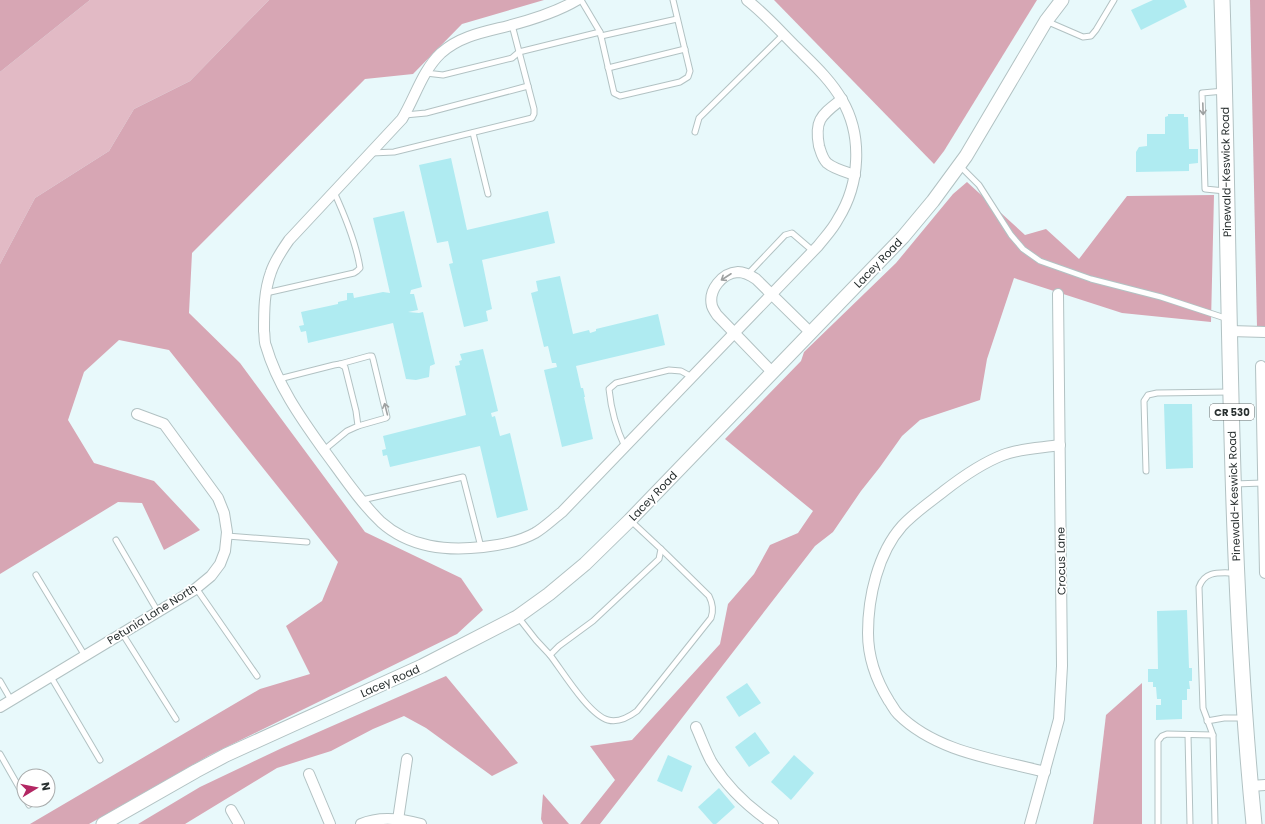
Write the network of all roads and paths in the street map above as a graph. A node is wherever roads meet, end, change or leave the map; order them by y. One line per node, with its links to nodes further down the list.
1 (577, 0): 10 (street)
2 (581, 0): 11 (lane)
3 (673, 0): 8 (lane)
4 (747, 0): 12 (street)
5 (1062, 0): 9 (main road, Lacey Road)
6 (1114, 0): 9 (lane)
7 (1222, 0): 18 (main road, Pinewald-Keswick Road / CR 530)
8 (677, 18): 11 (lane); 13 (lane)
9 (1046, 21): 24 (main road, Lacey Road)
10 (512, 25): 14 (lane); 16 (street)
11 (601, 34): 14 (lane); 15 (lane)
12 (783, 35): 19 (street); 21 (lane)
13 (685, 49): 15 (lane); 15 (lane)
14 (519, 52): 16 (lane); 17 (lane)
15 (608, 68)
16 (426, 73): 20 (street)
17 (528, 86): 20 (lane); 22 (lane)
18 (1225, 90): 26 (main road, Pinewald-Keswick Road / CR 530); 26 (lane, one-way to 26)
19 (842, 99): 25 (street); 25 (street)
20 (405, 115): 23 (street)
21 (696, 132)
22 (472, 133): 23 (lane); 28 (lane)
23 (371, 152): 27 (street)
24 (959, 166): 34 (lane); 35 (main road, Lacey Road)
25 (855, 175): 29 (street)
26 (1227, 191): 34 (main road, Pinewald-Keswick Road / CR 530)
27 (334, 192): 31 (street); 31 (lane)
28 (488, 194)
29 (813, 251): 30 (lane); 32 (street)
30 (748, 274): 32 (street); 37 (street, one-way to 37)
31 (266, 293): 42 (street)
32 (772, 294): 35 (street); 37 (street)
33 (1058, 294): 46 (street, Crocus Lane)
34 (1229, 325): 36 (street); 43 (main road, Pinewald-Keswick Road / CR 530)
35 (810, 332): 40 (main road, Lacey Road)
36 (1265, 332)
37 (735, 333): 40 (street); 41 (street)
38 (340, 364): 42 (lane); 45 (lane); 45 (lane, one-way to 38)
39 (1261, 366): 50 (street)
40 (772, 372): 53 (main road, Lacey Road)
41 (692, 377): 47 (street); 47 (lane)
42 (279, 379): 48 (street)
43 (1231, 392): 49 (lane); 51 (main road, Pinewald-Keswick Road / CR 530)
44 (137, 414): 54 (street, Petunia Lane North)
45 (358, 426): 48 (lane)
46 (1060, 446): 82 (street, Crocus Lane); 82 (street)
47 (625, 447): 57 (street)
48 (324, 450): 52 (street)
49 (1146, 471)
50 (1263, 483): 51 (lane); 60 (street)
51 (1234, 484): 59 (main road, Pinewald-Keswick Road / CR 530)
52 (362, 500): 57 (street); 57 (lane)
53 (630, 520): 58 (lane); 64 (main road, Lacey Road)
54 (227, 536): 56 (lane); 62 (street, Petunia Lane North)
55 (116, 540): 63 (lane)
56 (307, 542)
57 (481, 547)
58 (661, 549): 66 (lane); 66 (lane)
59 (1236, 573): 73 (main road, Pinewald-Keswick Road / CR 530); 75 (lane)
60 (1265, 573)
61 (36, 575): 67 (lane)
62 (196, 588): 63 (street, Petunia Lane North); 69 (lane)
63 (158, 612): 65 (street, Petunia Lane North)
64 (517, 617): 66 (lane); 88 (main road, Lacey Road)
65 (122, 634): 67 (street, Petunia Lane North); 74 (lane)
66 (550, 655)
67 (85, 656): 68 (street, Petunia Lane North)
68 (51, 676): 71 (street, Petunia Lane North); 81 (lane)
69 (257, 676)
70 (0, 681): 71 (lane)
71 (12, 700): 72 (street, Petunia Lane North)
72 (0, 707)
73 (1244, 718): 75 (lane); 85 (main road, Pinewald-Keswick Road / CR 530)
74 (176, 719)
75 (1207, 721): 78 (lane)
76 (696, 727): 93 (street)
77 (1188, 735): 78 (lane); 95 (lane); 96 (lane)
78 (1213, 735): 97 (lane)
79 (0, 754): 84 (lane)
80 (407, 759): 87 (street)
81 (100, 760)
82 (1045, 772): 94 (street, Crocus Lane)
83 (309, 774): 90 (street)
84 (16, 782)
85 (1258, 786): 98 (main road, Pinewald-Keswick Road / CR 530)
86 (231, 810): 89 (street)
87 (398, 820): 91 (street); 92 (street)
88 (102, 824)
89 (239, 824)
90 (330, 824)
91 (361, 824)
92 (421, 824)
93 (773, 824)
94 (1030, 824)
95 (1158, 824)
96 (1190, 824)
97 (1215, 824)
98 (1254, 824)

